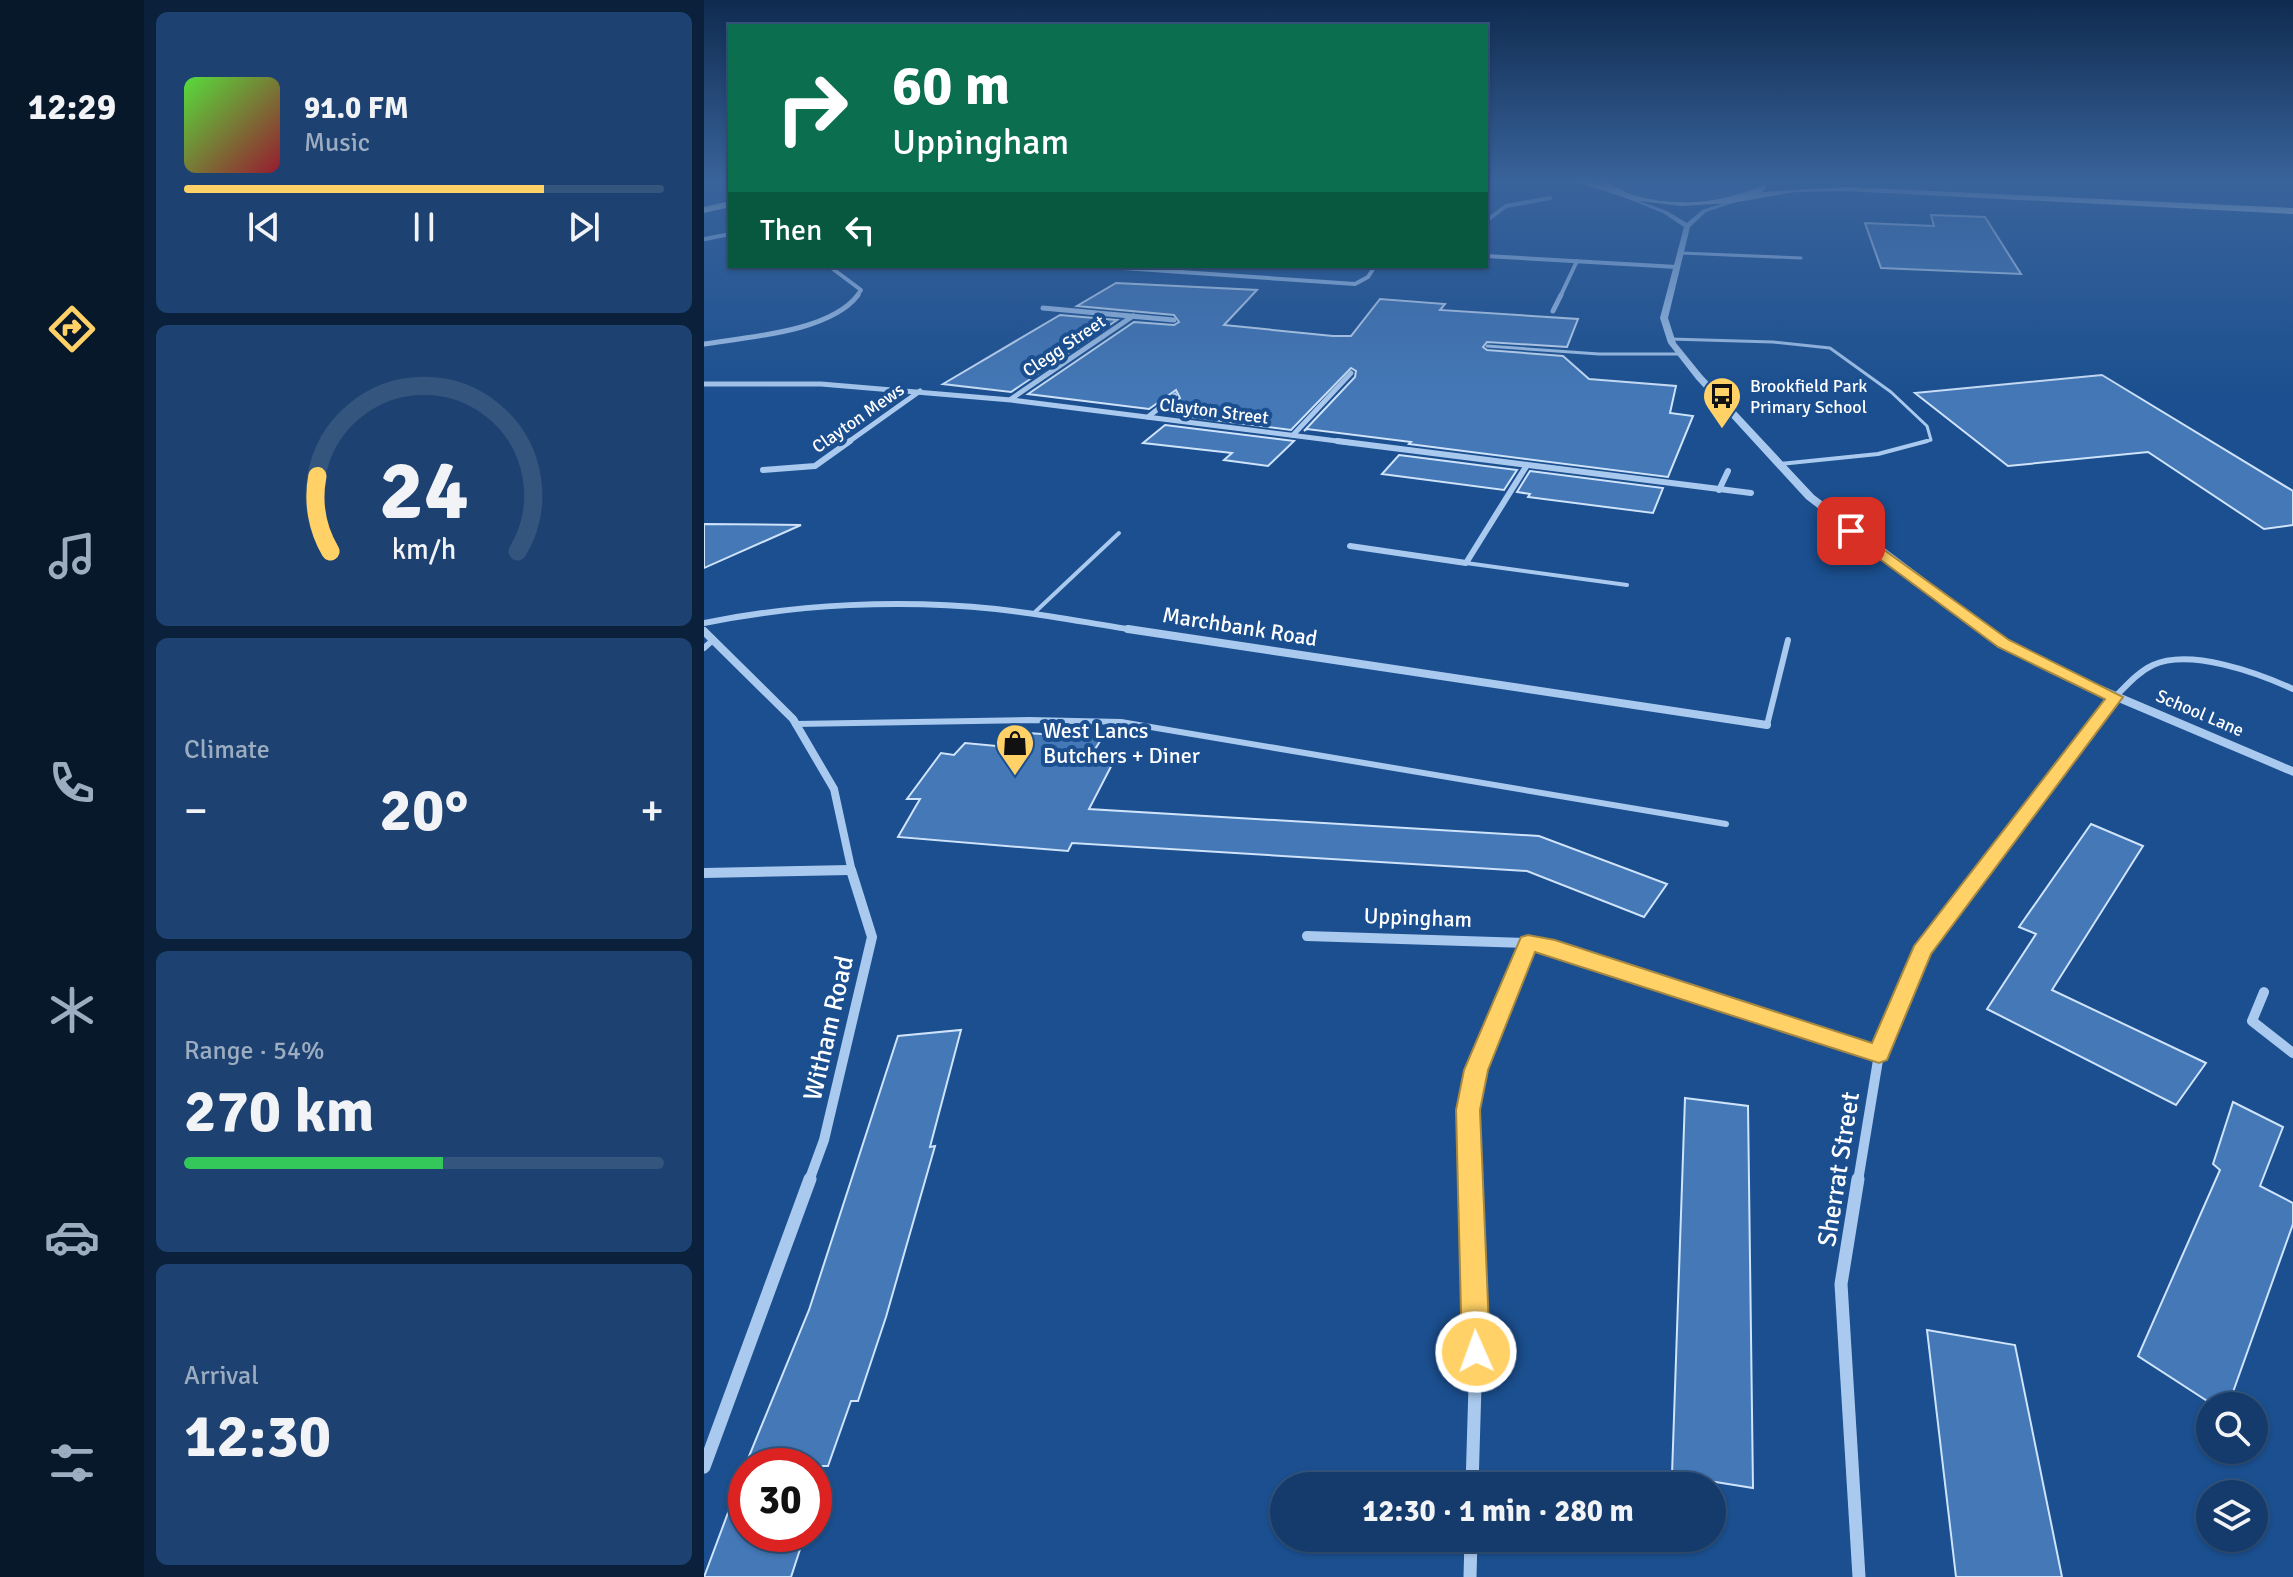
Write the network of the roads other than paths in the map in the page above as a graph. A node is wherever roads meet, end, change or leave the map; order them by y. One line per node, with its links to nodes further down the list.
1 (1681, 255): 6 (street)
2 (1719, 255): 4 (lane)
3 (1488, 256): 5 (street)
4 (1801, 258)
5 (1577, 261): 6 (street); 11 (street)
6 (1677, 267): 14 (street)
7 (832, 268): 15 (street)
8 (1123, 268): 9 (street)
9 (1374, 268)
10 (1043, 308): 12 (street)
11 (1553, 311)
12 (1133, 316): 13 (street); 22 (street, Clegg Street)
13 (1174, 320)
14 (1670, 339): 17 (street, School Lane); 25 (lane)
15 (704, 344)
16 (1487, 346): 17 (lane)
17 (1680, 354): 25 (street, School Lane)
18 (1351, 373): 24 (street)
19 (704, 384): 20 (street, Clayton Street)
20 (920, 391): 22 (street, Clayton Street); 27 (street, Clayton Mews)
21 (1175, 395): 23 (street)
22 (1011, 400): 23 (street, Clayton Street)
23 (1148, 417): 24 (street, Clayton Street)
24 (1293, 435): 26 (street, Clayton Street)
25 (1780, 464): 42 (street, School Lane)
26 (1527, 465): 29 (street, Clayton Street); 33 (street)
27 (763, 470)
28 (1728, 471): 29 (street)
29 (1719, 490): 30 (street, Clayton Street)
30 (1751, 493)
31 (1119, 533): 35 (lane)
32 (1350, 546): 33 (street)
33 (1466, 563): 34 (lane)
34 (1627, 585)
35 (1034, 613): 36 (street, Marchbank Road); 44 (street, Marchbank Road)
36 (704, 623)
37 (704, 631): 38 (street, Witham Road)
38 (713, 640): 40 (lane); 43 (street, Witham Road)
39 (1788, 640): 44 (lane)
40 (704, 648)
41 (2293, 689): 42 (lane)
42 (2115, 697): 45 (street, School Lane); 53 (street, Sherrat Street)
43 (795, 724): 46 (lane); 47 (street, Witham Road)
44 (1767, 725)
45 (2293, 772)
46 (1726, 824)
47 (851, 870): 48 (street); 54 (street, Witham Road)
48 (704, 873)
49 (1307, 936): 50 (street, Uppingham)
50 (1528, 943): 53 (street, Uppingham); 55 (street)
51 (2264, 992): 52 (street)
52 (2293, 1053)
53 (1879, 1054): 58 (street, Sherrat Street)
54 (704, 1467)
55 (1472, 1472)
56 (1471, 1552): 57 (street)
57 (1470, 1577)
58 (1859, 1577)

